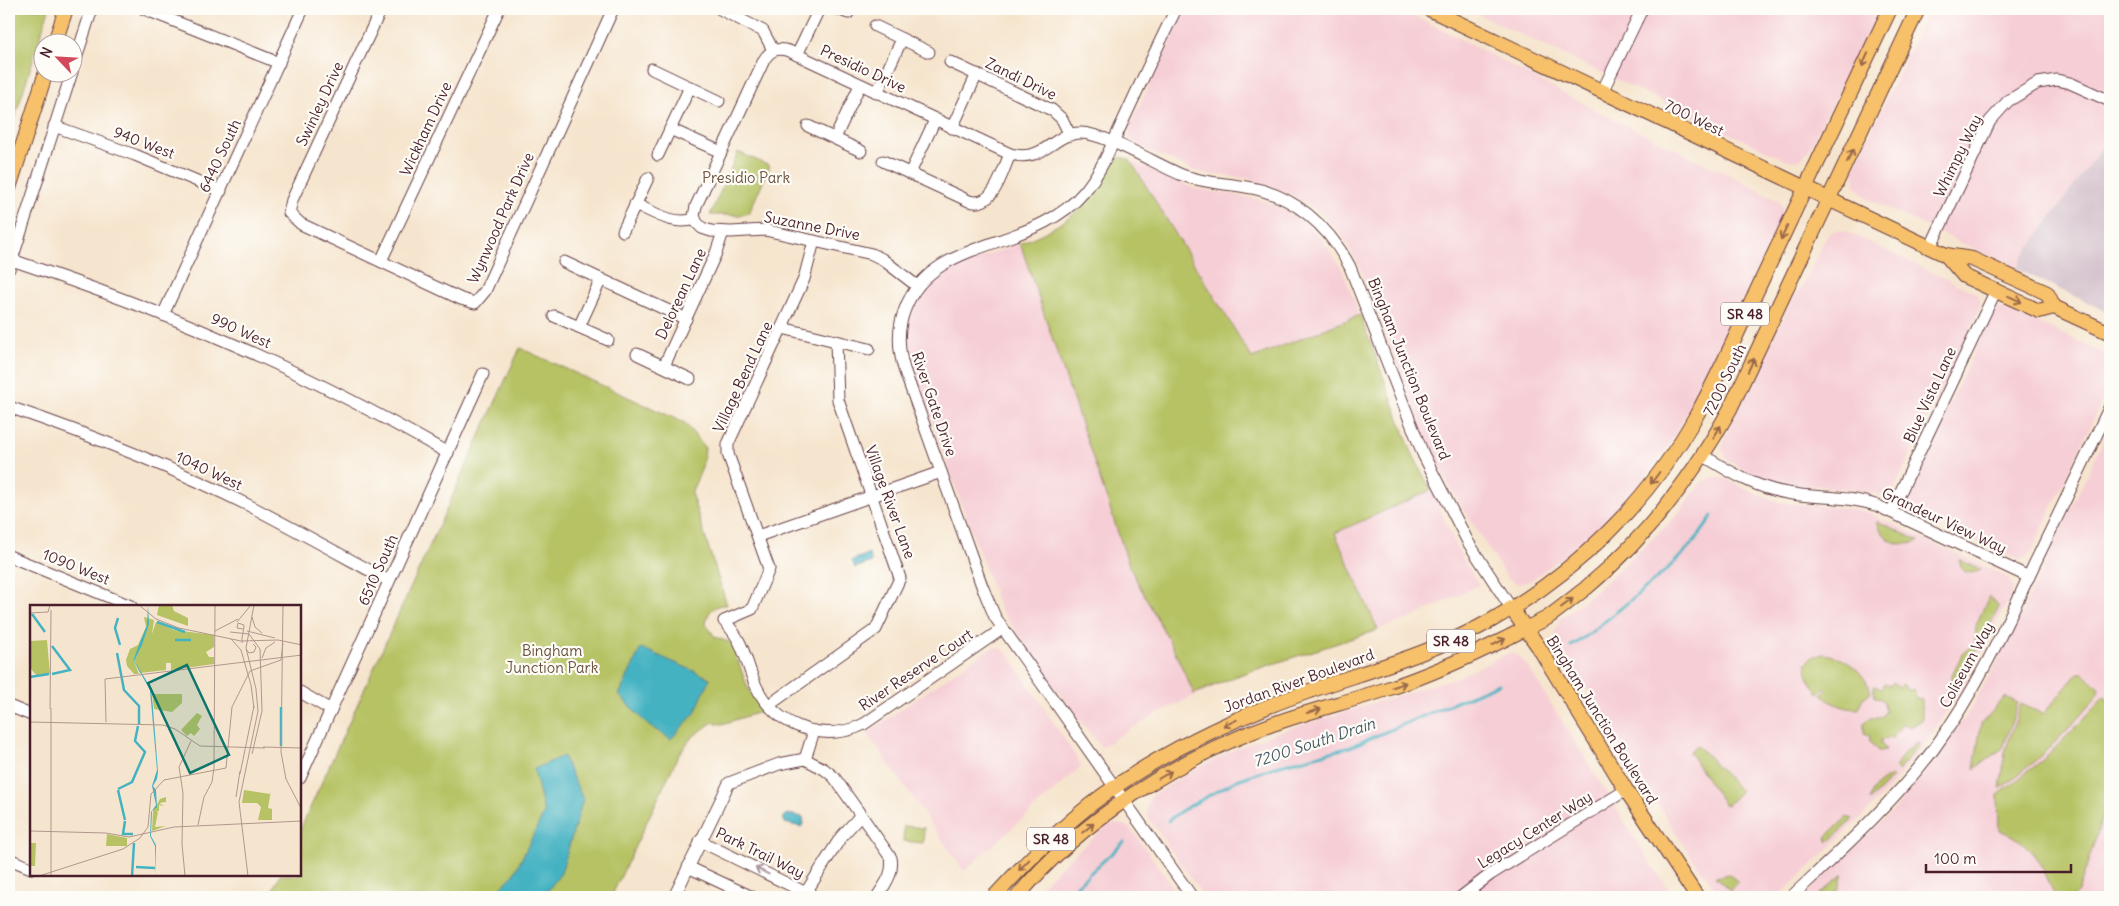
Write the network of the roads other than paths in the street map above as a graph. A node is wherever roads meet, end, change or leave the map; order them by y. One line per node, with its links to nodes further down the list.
1 (66, 9): 16 (main road)
2 (92, 9): 18 (street)
3 (144, 9): 23 (street)
4 (303, 9): 23 (street, 6440 South)
5 (381, 9): 54 (street, Swinley Drive)
6 (499, 9): 61 (street, Wickham Drive)
7 (613, 9): 61 (street, Wynwood Park Drive)
8 (819, 9): 21 (street)
9 (1176, 9): 41 (street, River Gate Drive)
10 (1429, 9): 31 (main road, 700 West)
11 (1642, 9): 31 (street)
12 (1890, 9): 50 (main road, 7200 South / SR 48, one-way to 50)
13 (1918, 9): 52 (main road, 7200 South / SR 48, one-way to 13)
14 (724, 10): 19 (street)
15 (875, 26): 17 (street)
16 (58, 32)
17 (902, 39): 20 (street); 30 (street)
18 (82, 40)
19 (773, 50): 21 (street, Presidio Drive); 43 (street)
20 (929, 52)
21 (797, 55): 28 (street, Presidio Drive)
22 (950, 62): 25 (street, Zandi Drive)
23 (279, 63): 51 (street, 6440 South)
24 (652, 69): 29 (street)
25 (976, 74): 37 (street); 39 (street, Zandi Drive)
26 (43, 82): 49 (main road)
27 (68, 82): 35 (street)
28 (860, 85): 30 (street, Presidio Drive); 40 (street)
29 (690, 87): 32 (street); 38 (street)
30 (877, 92): 34 (street, Presidio Drive)
31 (1602, 92): 50 (main road, 700 West)
32 (719, 101)
33 (2110, 101): 59 (street, Whimpy Way)
34 (935, 120): 37 (street, Presidio Drive); 47 (street)
35 (54, 126): 51 (street, 940 West); 63 (street)
36 (808, 126): 40 (street)
37 (952, 128): 44 (street, Presidio Drive)
38 (670, 129): 43 (street); 45 (street)
39 (1070, 135): 41 (street); 44 (street, Presidio Drive)
40 (835, 138): 42 (street)
41 (1113, 142): 65 (street, River Gate Drive); 93 (street, Bingham Junction Boulevard)
42 (862, 151)
43 (721, 152): 55 (street)
44 (1010, 154): 47 (street)
45 (658, 155)
46 (883, 160): 47 (street)
47 (910, 173)
48 (648, 178): 53 (street)
49 (9, 188)
50 (1805, 189): 52 (main road, 700 West); 93 (main road, 7200 South / SR 48, one-way to 93)
51 (221, 191): 68 (street, 6440 South)
52 (1829, 200): 59 (main road, 700 West); 84 (main road, 7200 South / SR 48, one-way to 52)
53 (636, 204): 55 (street); 56 (street)
54 (289, 213): 61 (street, Wynwood Park Drive)
55 (695, 219): 57 (street, Suzanne Drive)
56 (623, 231)
57 (723, 232): 58 (street, Suzanne Drive); 70 (street, Delorean Lane)
58 (814, 240): 65 (street, Suzanne Drive); 72 (street, Village Bend Lane)
59 (1930, 248): 60 (main road, 700 West)
60 (1946, 255): 66 (main road, 700 West); 67 (main road, 700 West)
61 (381, 261)
62 (564, 262): 64 (street)
63 (10, 264): 68 (street, 990 West)
64 (601, 279): 70 (street); 71 (street)
65 (917, 286): 85 (street, River Gate Drive)
66 (1996, 290): 67 (main road, 700 West, one-way to 67); 87 (street, Blue Vista Lane)
67 (2054, 307): 73 (main road, 700 West)
68 (164, 315): 83 (street, 990 West)
69 (554, 316): 71 (street)
70 (686, 319): 78 (street, Delorean Lane)
71 (579, 327): 74 (street)
72 (782, 328): 75 (street); 88 (street, Village Bend Lane)
73 (2110, 334)
74 (608, 340)
75 (836, 341): 76 (street); 86 (street, Village River Lane)
76 (869, 349)
77 (637, 354): 78 (street)
78 (664, 366): 80 (street)
79 (483, 374): 83 (street, 6510 South)
80 (690, 378)
81 (2110, 406): 90 (street, Coliseum Way)
82 (9, 407): 91 (street, 1040 West)
83 (448, 453): 91 (street, 6510 South)
84 (1704, 456): 87 (street, Grandeur View Way); 96 (main road, 7200 South / SR 48, one-way to 84)
85 (940, 472): 86 (street); 95 (street, River Gate Drive)
86 (872, 496): 88 (street); 98 (street, Village River Lane)
87 (1891, 512): 90 (street, Grandeur View Way)
88 (758, 536): 94 (street, Village Bend Lane)
89 (9, 556): 92 (street, 1090 West)
90 (2029, 577): 121 (street, Coliseum Way)
91 (390, 581): 100 (street, 6510 South)
92 (129, 605)
93 (1511, 608): 96 (main road, Bingham Junction Boulevard); 106 (main road, Jordan River Boulevard / SR 48, one-way to 106)
94 (724, 621): 98 (street, River Reserve Court)
95 (1002, 629): 102 (street, River Reserve Court); 106 (street, River Gate Drive)
96 (1526, 629): 105 (main road, Bingham Junction Boulevard); 106 (main road, Jordan River Boulevard / SR 48, one-way to 96)
97 (301, 693): 100 (street)
98 (769, 705): 102 (street, River Reserve Court)
99 (9, 706): 101 (street)
100 (331, 710): 104 (street, 6510 South)
101 (30, 716)
102 (814, 732): 103 (street)
103 (805, 759): 107 (street); 108 (street)
104 (301, 776)
105 (1626, 790): 119 (street, Legacy Center Way); 120 (main road, Bingham Junction Boulevard)
106 (1120, 795): 116 (main road, Jordan River Boulevard / SR 48, one-way to 116); 117 (main road, Jordan River Boulevard / SR 48, one-way to 106); 118 (street, River Gate Drive)
107 (861, 815): 112 (street); 115 (street)
108 (700, 841): 110 (street); 112 (street, Park Trail Way, one-way to 108)
109 (9, 858): 111 (street)
110 (688, 867): 113 (street); 114 (street)
111 (30, 868)
112 (805, 895)
113 (674, 897)
114 (752, 897)
115 (877, 897)
116 (994, 897)
117 (1017, 897)
118 (1192, 897)
119 (1461, 897)
120 (1696, 897)
121 (1791, 897)

